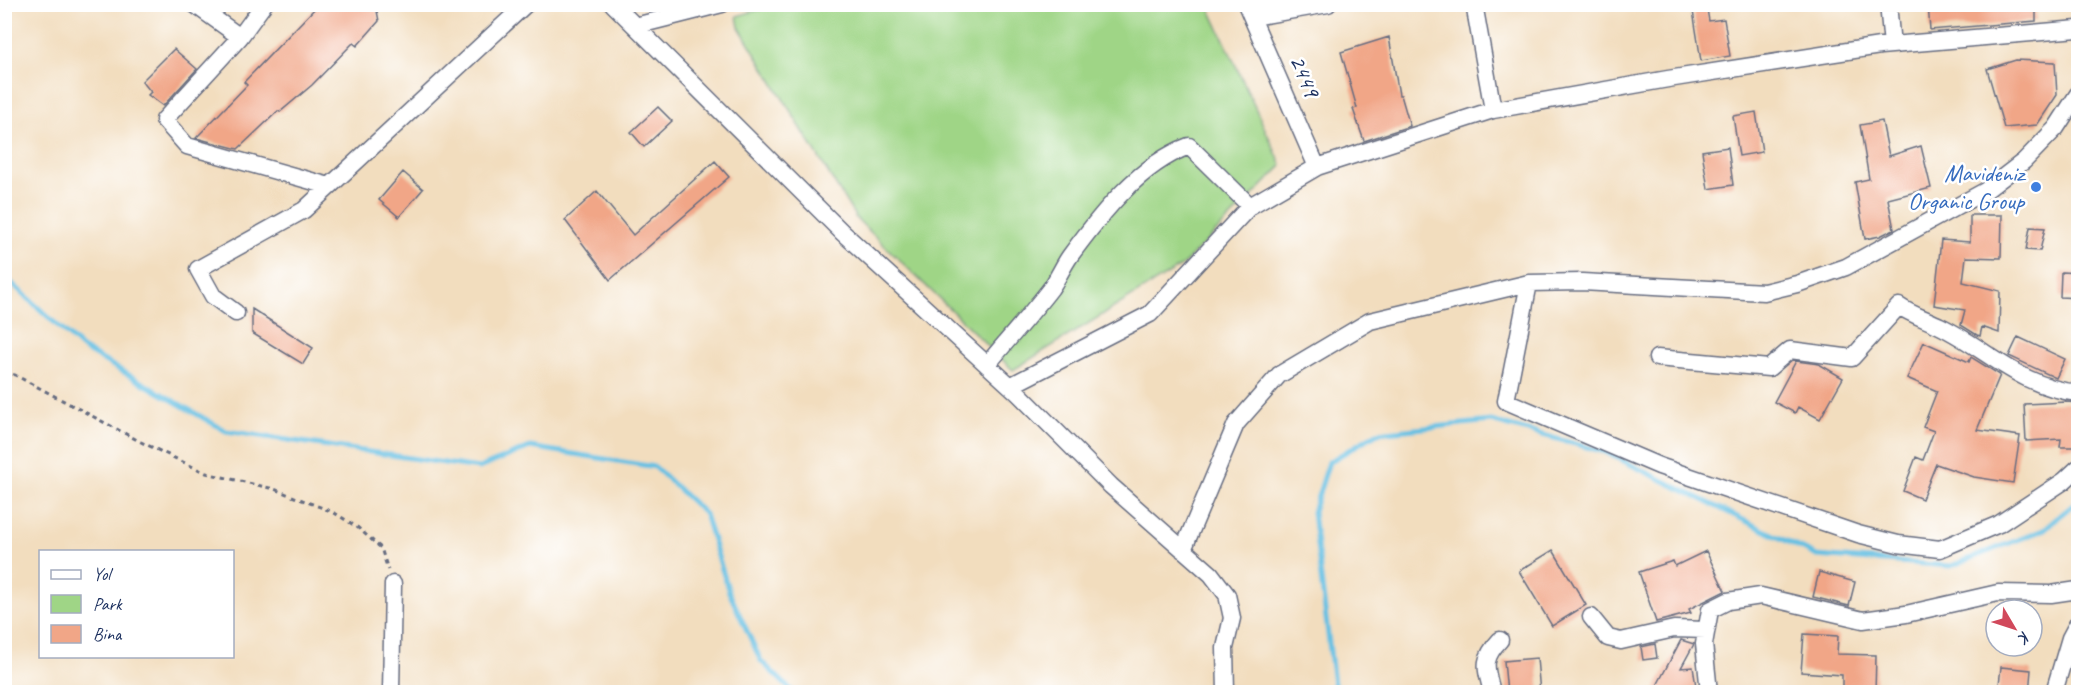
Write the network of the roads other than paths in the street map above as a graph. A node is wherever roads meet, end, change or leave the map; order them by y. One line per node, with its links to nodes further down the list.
1 (194, 4): 12 (street)
2 (264, 4): 12 (street)
3 (526, 4): 17 (street)
4 (612, 4): 10 (street)
5 (722, 4): 10 (street)
6 (1328, 4): 9 (street)
7 (1474, 4): 15 (street)
8 (1888, 4): 13 (street)
9 (1250, 11): 16 (street, 2449)
10 (635, 26): 22 (street)
11 (2079, 29): 13 (street)
12 (240, 37): 17 (street)
13 (1892, 45): 15 (street)
14 (2079, 94): 19 (street)
15 (1493, 110): 16 (street)
16 (1317, 167): 18 (street)
17 (329, 186): 20 (street)
18 (1250, 206): 22 (street); 23 (street)
19 (1529, 283): 25 (street); 26 (street)
20 (236, 313)
21 (1657, 358): 24 (street)
22 (987, 365): 23 (street)
23 (1010, 386): 26 (street)
24 (2079, 393)
25 (2079, 468)
26 (1183, 550): 34 (street)
27 (393, 584): 33 (street)
28 (2079, 590): 31 (street)
29 (1591, 617): 31 (street)
30 (2079, 623): 37 (street)
31 (1706, 630): 36 (street)
32 (1500, 640): 35 (street)
33 (391, 693)
34 (1226, 693)
35 (1492, 693)
36 (1709, 693)
37 (2054, 693)

